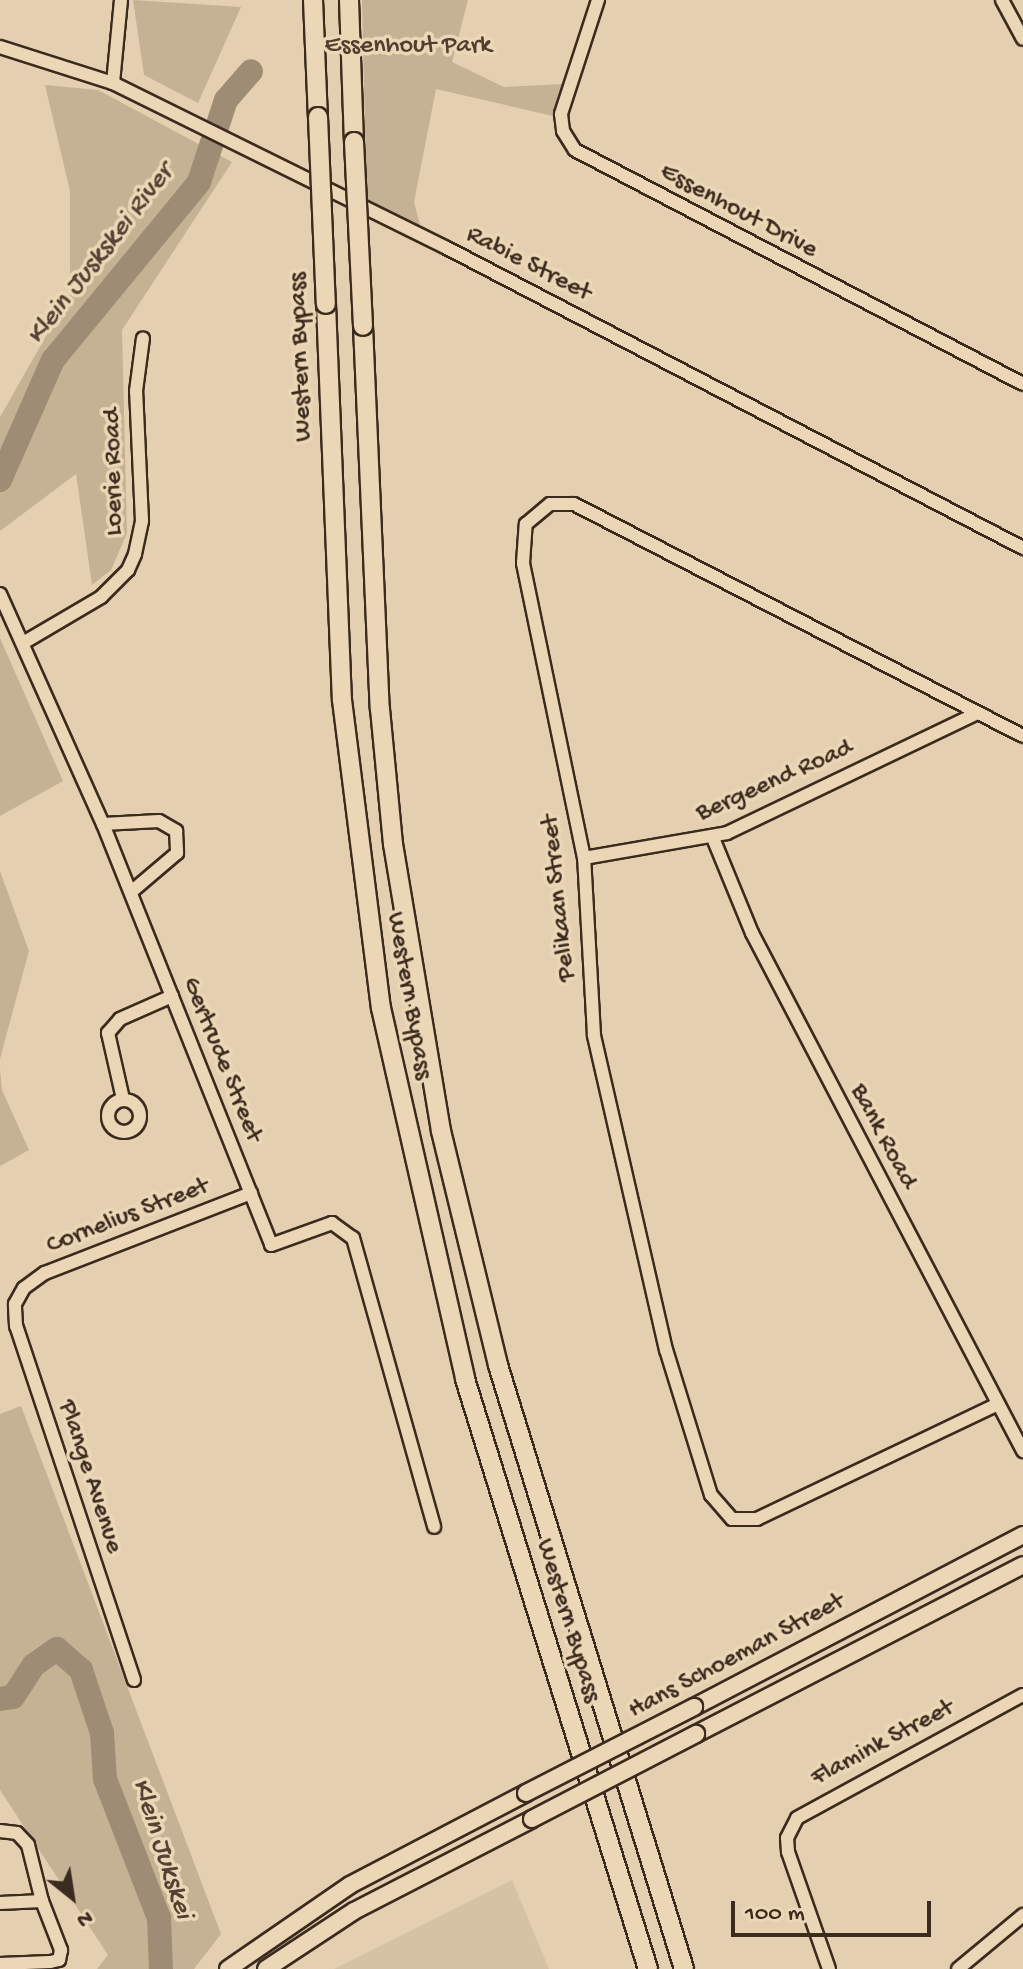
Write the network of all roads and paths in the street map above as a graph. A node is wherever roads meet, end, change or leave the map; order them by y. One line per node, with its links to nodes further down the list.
1 (121, 0): 8 (street)
2 (313, 0): 38 (highway, Western Bypass, bridge)
3 (349, 0): 39 (highway, Western Bypass, bridge)
4 (598, 0): 10 (street, Essenhout Drive)
5 (1002, 0): 6 (street)
6 (1023, 39)
7 (0, 47): 8 (street, Rabie Street)
8 (113, 83): 11 (street, Rabie Street)
9 (143, 338): 13 (street, Loerie Road)
10 (1023, 384)
11 (1023, 548)
12 (0, 594): 13 (street, Gertrude Street)
13 (23, 643): 16 (street, Gertrude Street)
14 (975, 714): 15 (street, Pelikaan Street); 17 (street, Bergeend Road); 18 (street, Pelikaan Street)
15 (1023, 736)
16 (103, 824): 19 (street, Gertrude Street); 19 (street)
17 (713, 838): 18 (street, Bergeend Road); 24 (street, Bank Road)
18 (584, 858): 24 (street, Pelikaan Street)
19 (131, 892): 20 (street, Gertrude Street)
20 (172, 996): 21 (street); 22 (street, Gertrude Street)
21 (123, 1099)
22 (251, 1193): 23 (street, Cornelius Street); 26 (street, Gertrude Street)
23 (24, 1288): 29 (street, Plange Avenue)
24 (998, 1404): 25 (street, Bank Road)
25 (1023, 1451)
26 (434, 1527)
27 (1023, 1535): 36 (main road, Hans Schoeman Street, bridge)
28 (1023, 1565): 37 (main road, Hans Schoeman Street, bridge)
29 (134, 1680)
30 (1023, 1695): 40 (street, Flamink Street)
31 (0, 1831): 32 (street)
32 (42, 1901): 33 (street); 35 (street)
33 (0, 1903)
34 (1023, 1915): 41 (street)
35 (0, 1964)
36 (228, 1969)
37 (266, 1969)
38 (648, 1969)
39 (684, 1969)
40 (829, 1969)
41 (958, 1969)

